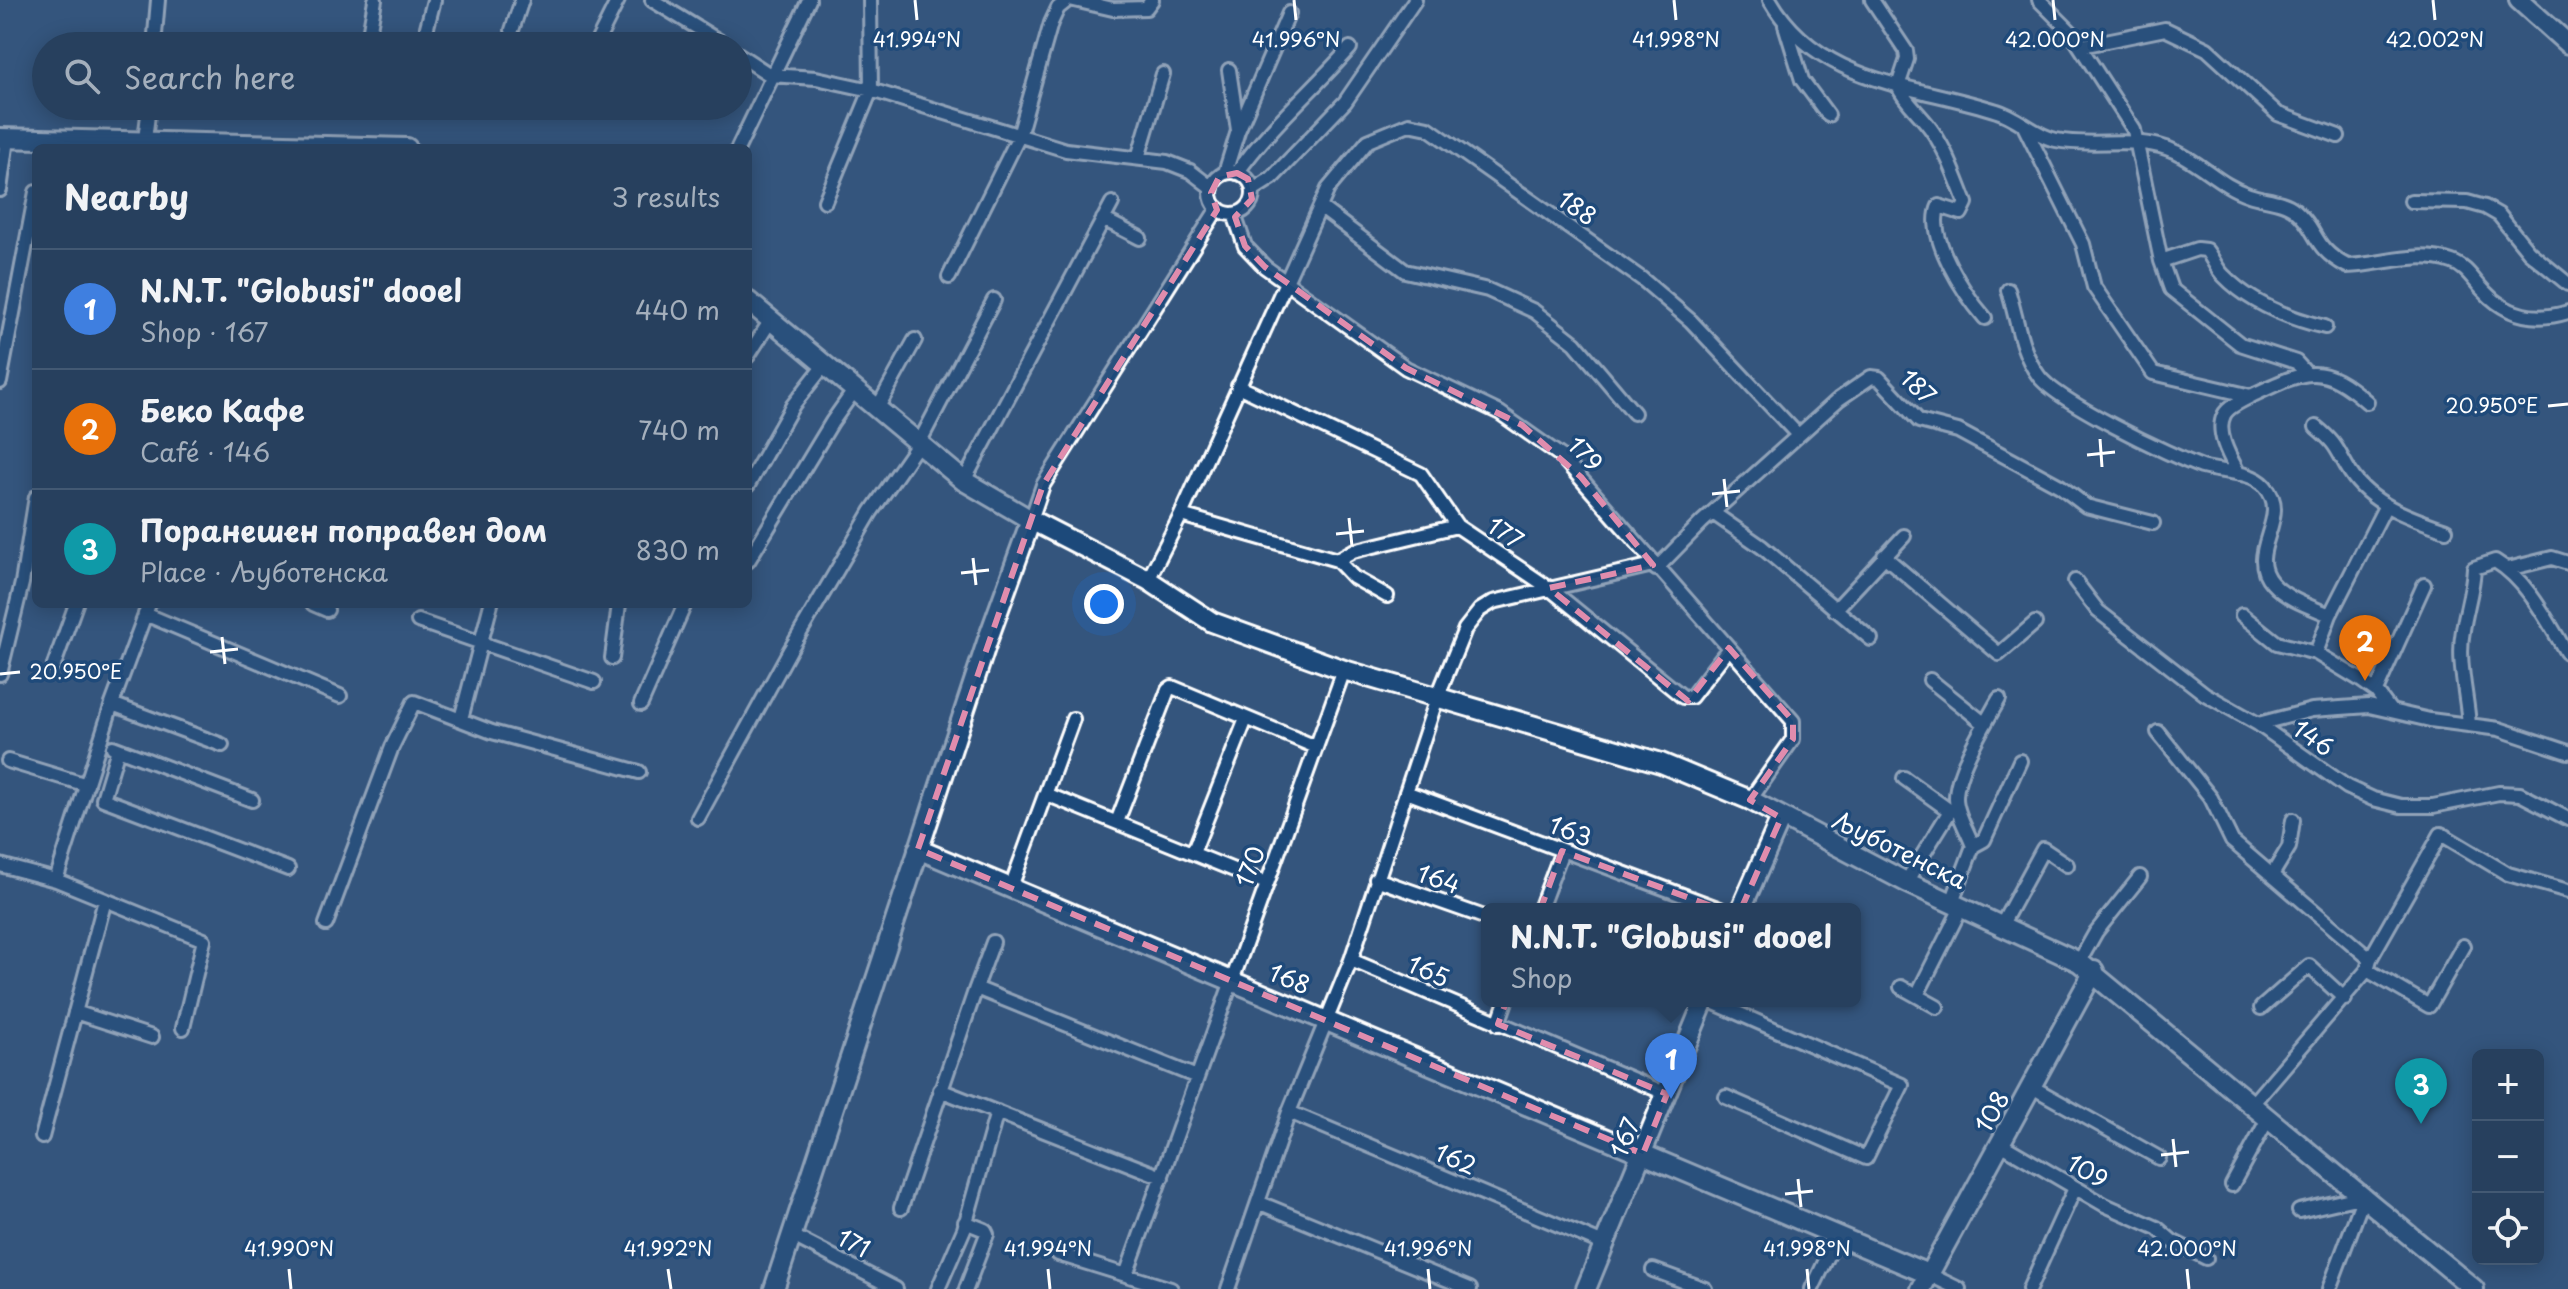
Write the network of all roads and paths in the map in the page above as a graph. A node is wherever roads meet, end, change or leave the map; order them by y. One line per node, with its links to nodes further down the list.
1 (158, 0): 21 (street)
2 (375, 0): 19 (street)
3 (434, 0): 18 (street)
4 (522, 0): 20 (street)
5 (618, 0): 22 (street)
6 (652, 0): 23 (street)
7 (809, 0): 30 (street)
8 (870, 0): 32 (street)
9 (1071, 0): 10 (street); 39 (street)
10 (1152, 0)
11 (1415, 0): 51 (street)
12 (1770, 0): 17 (street)
13 (1872, 0): 31 (street)
14 (2039, 0): 25 (street)
15 (2519, 0): 24 (street)
16 (1289, 13): 38 (street)
17 (1785, 25): 31 (street); 33 (street)
18 (427, 27)
19 (370, 29)
20 (512, 30)
21 (155, 32)
22 (602, 32)
23 (704, 32)
24 (2568, 44)
25 (2081, 46): 40 (street); 43 (street)
26 (1350, 48): 48 (street)
27 (752, 63): 30 (street)
28 (1229, 70): 38 (street)
29 (1163, 74): 47 (street)
30 (770, 75): 32 (street); 34 (street)
31 (1898, 86): 37 (street); 69 (street)
32 (871, 90): 39 (street); 52 (street)
33 (1828, 115)
34 (752, 116)
35 (143, 120): 42 (street)
36 (750, 120): 46 (street)
37 (2022, 123): 43 (street); 79 (street)
38 (1238, 131): 48 (street)
39 (1019, 136): 47 (street); 62 (street)
40 (2338, 136)
41 (3, 138): 44 (street); 50 (street)
42 (134, 143): 44 (street); 45 (street)
43 (2139, 143): 61 (street); 68 (street)
44 (43, 144)
45 (200, 144)
46 (740, 144)
47 (1138, 158): 49 (street)
48 (1231, 173): 49 (street); 51 (street)
49 (1212, 188): 56 (street)
50 (0, 190)
51 (1253, 190): 58 (street)
52 (825, 201)
53 (2411, 201): 64 (street)
54 (1112, 203): 59 (street)
55 (1320, 207): 63 (street, 188); 82 (street); 84 (street, 188)
56 (1218, 208): 58 (street); 92 (street)
57 (32, 213): 76 (street)
58 (1234, 214): 63 (street, 179)
59 (1103, 219): 60 (street); 88 (street)
60 (1140, 238)
61 (2161, 261): 71 (street); 75 (street)
62 (949, 277)
63 (1287, 281): 77 (street, 188); 102 (street, 179)
64 (2568, 284)
65 (2008, 290): 86 (street)
66 (994, 300): 85 (street)
67 (752, 304): 70 (street, Љуботенска)
68 (2568, 312)
69 (1985, 318)
70 (771, 320): 73 (street); 74 (street, Љуботенска)
71 (2325, 327)
72 (915, 340): 81 (street)
73 (752, 350)
74 (826, 363): 78 (street, Љуботенска); 87 (street)
75 (2305, 372): 79 (street); 80 (street)
76 (0, 382)
77 (1238, 386): 91 (street, 188); 95 (street, 177)
78 (856, 388): 81 (street, Љуботенска); 98 (street)
79 (2251, 396): 86 (street)
80 (2367, 402)
81 (878, 407): 85 (street, Љуботенска)
82 (1634, 413)
83 (2316, 427): 89 (street)
84 (1798, 435): 90 (street, 187); 94 (street, 187)
85 (919, 443): 88 (street, Љуботенска); 160 (street)
86 (2239, 474): 118 (street)
87 (752, 478)
88 (964, 481): 92 (street, Љуботенска)
89 (2386, 505): 96 (street); 118 (street)
90 (1713, 513): 102 (street, 187); 116 (street)
91 (1181, 515): 100 (street); 104 (street, 188)
92 (1031, 520): 104 (street, Љуботенска); 166 (street)
93 (32, 522): 129 (street)
94 (2153, 523)
95 (1457, 526): 100 (street); 107 (street, 177)
96 (2446, 530)
97 (1904, 536): 99 (street)
98 (752, 554)
99 (1884, 556): 116 (street); 120 (street)
100 (1337, 560): 108 (street)
101 (2568, 563): 103 (street)
102 (1655, 567): 107 (street); 123 (street, 179)
103 (2508, 569): 124 (street); 144 (street)
104 (1148, 580): 128 (street, Љуботенска)
105 (2075, 581): 143 (street, 146)
106 (2424, 585): 132 (street)
107 (1549, 588): 123 (street, 177); 134 (street)
108 (1387, 596)
109 (75, 608): 127 (street)
110 (322, 608): 115 (street)
111 (490, 608): 122 (street)
112 (618, 608): 126 (street)
113 (683, 608): 137 (street)
114 (147, 609): 133 (street); 136 (street)
115 (327, 610)
116 (1835, 610): 121 (street)
117 (2242, 615): 125 (street)
118 (2330, 615): 125 (street)
119 (418, 621): 122 (street)
120 (2035, 623)
121 (1871, 639)
122 (480, 645): 131 (street); 139 (street)
123 (1729, 648): 159 (street, 179)
124 (2566, 652)
125 (2316, 653): 132 (street)
126 (612, 658)
127 (54, 665)
128 (1344, 670): 134 (street, Љуботенска); 148 (street, 170)
129 (0, 674)
130 (1930, 680): 142 (street)
131 (594, 682)
132 (2376, 691): 138 (street)
133 (340, 696)
134 (1437, 698): 156 (street); 159 (street, Љуботенска)
135 (1999, 699): 142 (street)
136 (112, 704): 146 (street); 147 (street)
137 (641, 704)
138 (2390, 710): 143 (street); 144 (street)
139 (461, 719): 153 (street); 186 (street)
140 (1073, 719): 157 (street)
141 (1246, 719): 148 (street); 164 (street); 168 (street)
142 (1985, 724): 165 (street)
143 (2258, 724): 162 (street, 146)
144 (2469, 725): 150 (street)
145 (2158, 732): 172 (street)
146 (100, 743): 149 (street); 155 (street)
147 (222, 745)
148 (1316, 747): 177 (street, 170)
149 (118, 749): 158 (street); 171 (street)
150 (2568, 752)
151 (8, 761): 155 (street)
152 (2020, 761): 165 (street)
153 (639, 772)
154 (1904, 778): 176 (street)
155 (87, 785): 175 (street)
156 (1406, 792): 167 (street, 163); 174 (street)
157 (1046, 794): 164 (street); 178 (street)
158 (252, 800)
159 (1750, 800): 161 (street, Љуботенска)
160 (698, 818)
161 (1781, 818): 176 (street, Љуботенска); 183 (street)
162 (2568, 819)
163 (2293, 820): 172 (street)
164 (1117, 822): 168 (street)
165 (1973, 846): 184 (street)
166 (918, 849): 178 (street, 168); 229 (street)
167 (1562, 851): 181 (street); 182 (street, 163)
168 (1193, 853): 177 (street)
169 (0, 865): 175 (street)
170 (2067, 865): 187 (street)
171 (288, 869)
172 (2272, 875): 191 (street)
173 (2140, 877): 192 (street)
174 (1376, 879): 185 (street, 164); 190 (street)
175 (56, 880): 180 (street)
176 (1906, 882): 184 (street, Љуботенска)
177 (1266, 883): 193 (street, 170)
178 (1011, 887): 193 (street, 168)
179 (2568, 891): 191 (street)
180 (105, 900): 203 (street); 206 (street)
181 (1542, 903)
182 (1704, 903)
183 (1744, 903)
184 (1957, 904): 187 (street, Љуботенска); 196 (street)
185 (1481, 916)
186 (326, 924)
187 (2001, 926): 192 (street, Љуботенска)
188 (993, 942): 195 (street)
189 (2463, 946): 191 (street)
190 (1351, 960): 204 (street); 205 (street, 165)
191 (2369, 964): 197 (street)
192 (2087, 966): 209 (street, 108); 213 (street, Љуботенска)
193 (1231, 980): 204 (street, 168); 208 (street, 170)
194 (1901, 987): 196 (street)
195 (976, 988): 208 (street); 210 (street)
196 (1917, 995): 201 (street)
197 (2345, 999): 202 (street); 213 (street)
198 (1504, 1007): 205 (street)
199 (1704, 1007): 211 (street, 167)
200 (1721, 1007): 212 (street)
201 (1937, 1007)
202 (2261, 1008)
203 (75, 1012): 207 (street); 217 (street)
204 (1328, 1020): 215 (street); 219 (street, 168)
205 (1498, 1024): 211 (street, 165)
206 (183, 1028)
207 (152, 1037)
208 (1197, 1077): 221 (street, 170)
209 (2032, 1087): 218 (street, 108); 220 (street)
210 (940, 1090): 214 (street); 226 (street)
211 (1667, 1094): 219 (street, 167)
212 (1726, 1097)
213 (2253, 1103): 216 (street, Љуботенска)
214 (997, 1112): 221 (street); 228 (street)
215 (1289, 1112): 225 (street); 231 (street, 162)
216 (2269, 1117): 222 (street); 224 (street, Љуботенска)
217 (42, 1137)
218 (1999, 1143): 223 (street, 109); 236 (street, 108)
219 (1643, 1154): 230 (street); 231 (street, 167)
220 (2159, 1158)
221 (1162, 1177): 235 (street, 170)
222 (2232, 1185)
223 (2075, 1188): 233 (street, 109); 248 (street)
224 (2364, 1196): 227 (street); 249 (street); 250 (street, Љуботенска)
225 (1260, 1203): 242 (street); 243 (street)
226 (901, 1208)
227 (2299, 1211)
228 (965, 1222): 239 (street); 240 (street)
229 (791, 1235): 237 (street); 238 (street, 171)
230 (1838, 1235): 236 (street); 246 (street)
231 (1606, 1245): 244 (street, 167)
232 (1058, 1254): 235 (street)
233 (2206, 1258)
234 (1653, 1270): 245 (street)
235 (1126, 1275): 241 (street)
236 (1924, 1282): 247 (street)
237 (774, 1289)
238 (896, 1289)
239 (938, 1289)
240 (966, 1289)
241 (1171, 1289)
242 (1228, 1289)
243 (1470, 1289)
244 (1586, 1289)
245 (1705, 1289)
246 (1812, 1289)
247 (1959, 1289)
248 (2029, 1289)
249 (2329, 1289)
250 (2474, 1289)

